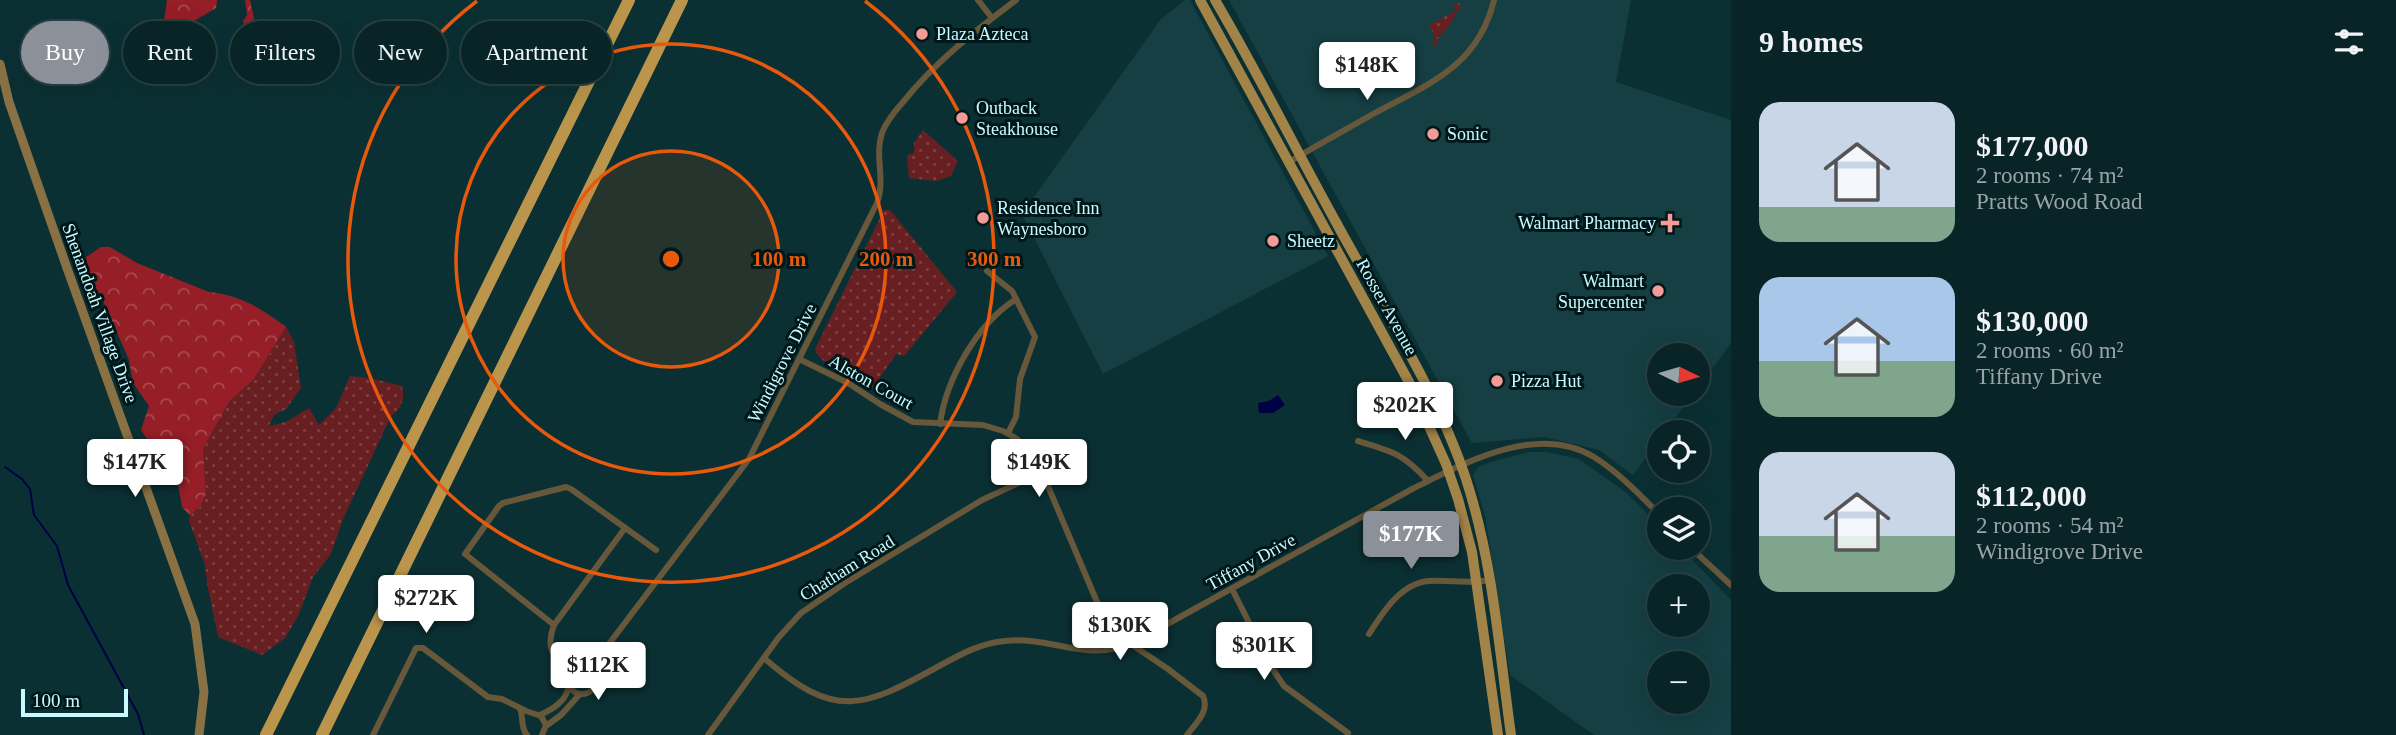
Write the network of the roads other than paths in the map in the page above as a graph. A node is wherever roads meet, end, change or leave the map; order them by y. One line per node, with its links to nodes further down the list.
1 (629, 0): 44 (highway)
2 (682, 0): 45 (highway)
3 (978, 0): 8 (street)
4 (1016, 0): 8 (street, Windigrove Drive)
5 (1200, 0): 11 (main road, Rosser Avenue)
6 (1216, 0): 10 (main road, Rosser Avenue)
7 (1494, 0): 10 (street)
8 (992, 18): 14 (street, Windigrove Drive)
9 (0, 64): 43 (street, Shenandoah Village Drive)
10 (1300, 155): 11 (street); 18 (main road, Rosser Avenue)
11 (1289, 162): 19 (main road, Rosser Avenue)
12 (987, 271): 13 (street)
13 (1016, 299): 15 (street); 16 (street)
14 (799, 359): 15 (street, Alston Court); 34 (street, Windigrove Drive)
15 (940, 424): 16 (street, Alston Court)
16 (1008, 433): 20 (street)
17 (1358, 441): 21 (street)
18 (1460, 465): 19 (street, Tiffany Drive); 22 (street, Tiffany Drive); 26 (main road, Rosser Avenue)
19 (1449, 471): 21 (street, Tiffany Drive); 27 (main road, Rosser Avenue)
20 (1042, 472): 32 (street); 33 (street, Chatham Road)
21 (1428, 481): 29 (street, Tiffany Drive)
22 (1647, 502)
23 (625, 528): 24 (street); 30 (street); 30 (street)
24 (656, 550)
25 (1704, 560): 28 (street)
26 (1490, 580): 27 (street); 52 (main road, Rosser Avenue)
27 (1477, 583): 31 (street); 51 (main road, Rosser Avenue)
28 (1731, 585)
29 (1232, 589): 32 (street, Tiffany Drive); 42 (street)
30 (554, 625): 35 (street)
31 (1369, 634)
32 (1131, 644): 33 (street, Tiffany Drive); 50 (street)
33 (764, 657): 49 (street, Chatham Road)
34 (590, 669): 35 (street); 37 (street)
35 (571, 671): 36 (street)
36 (569, 685): 37 (street); 39 (street)
37 (581, 694): 41 (street)
38 (520, 709): 39 (street); 40 (street); 46 (street)
39 (537, 715): 40 (street); 41 (street)
40 (524, 721): 47 (street)
41 (546, 726): 48 (street)
42 (1348, 733)
43 (199, 735)
44 (266, 735)
45 (322, 735)
46 (373, 735)
47 (527, 735)
48 (542, 735)
49 (708, 735)
50 (1187, 735)
51 (1497, 735)
52 (1511, 735)

